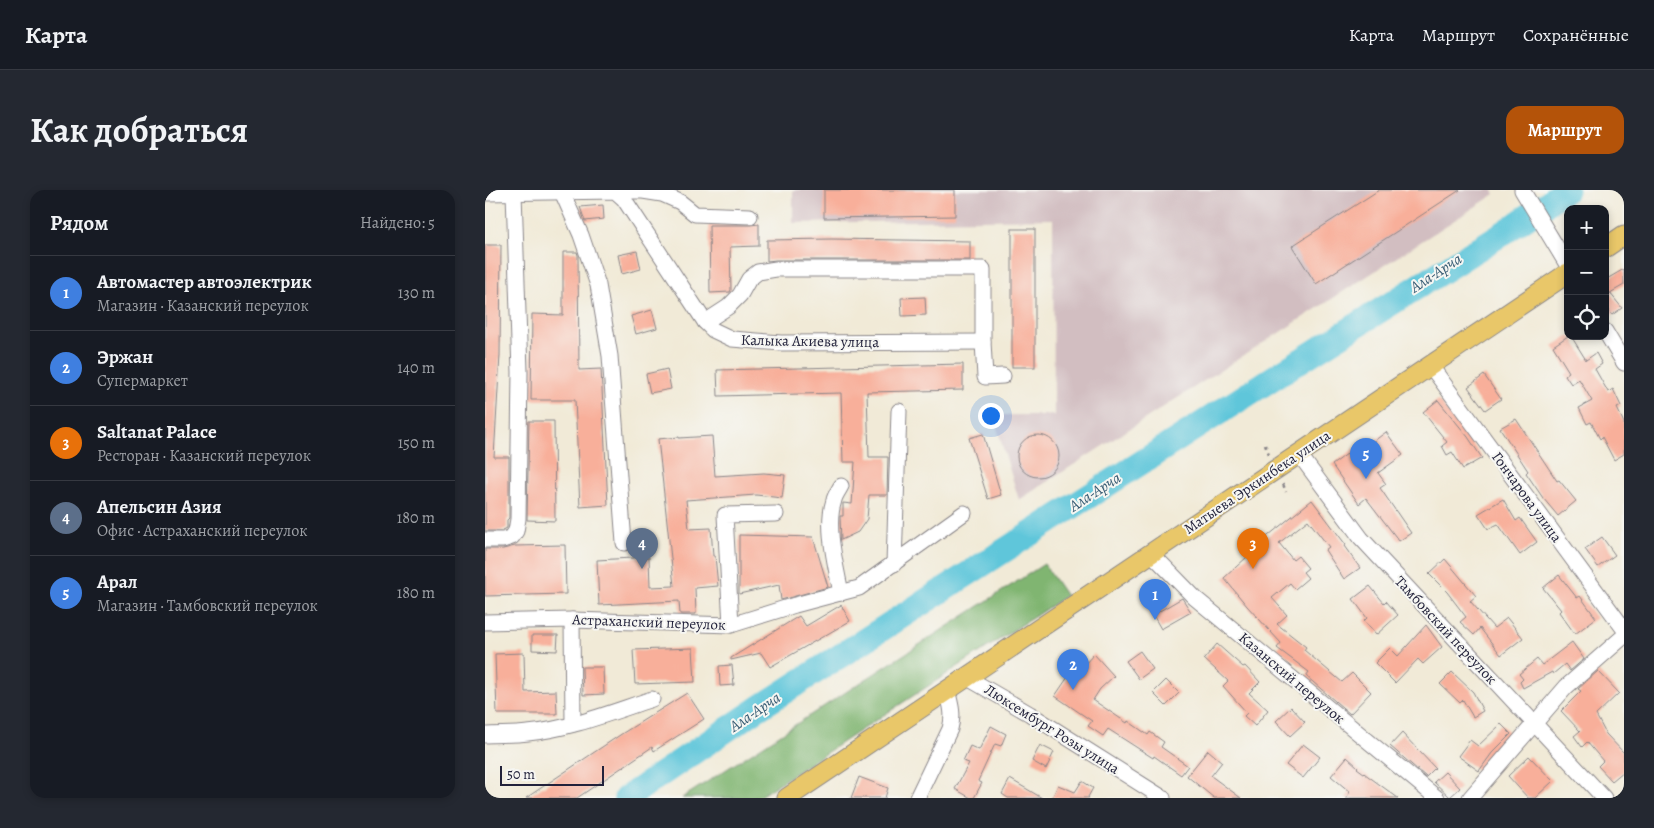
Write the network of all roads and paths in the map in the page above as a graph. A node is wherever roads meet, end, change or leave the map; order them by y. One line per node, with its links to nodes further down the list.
1 (1522, 190): 9 (street)
2 (615, 191): 3 (street); 6 (street); 11 (street, Калыка Акиева улица)
3 (562, 192): 5 (street); 23 (street)
4 (485, 193): 5 (street)
5 (514, 193): 22 (street)
6 (750, 216)
7 (1624, 235): 8 (main road)
8 (1609, 245)
9 (1564, 260)
10 (1564, 276): 15 (main road, Матыева Эркинбека улица)
11 (705, 322): 13 (street, Калыка Акиева улица); 13 (street)
12 (1609, 338): 14 (street)
13 (983, 342): 16 (street)
14 (1624, 363)
15 (1430, 365): 18 (main road, Матыева Эркинбека улица); 30 (street, Гончарова улица)
16 (1003, 376)
17 (899, 411): 25 (street)
18 (1299, 454): 24 (main road, Матыева Эркинбека улица); 36 (street, Тамбовский переулок)
19 (841, 486): 26 (street)
20 (964, 513): 25 (street, Астраханский переулок)
21 (777, 514): 29 (street)
22 (485, 540)
23 (624, 543)
24 (1151, 553): 32 (main road, Матыева Эркинбека улица); 41 (street, Казанский переулок)
25 (894, 564): 26 (street, Астраханский переулок)
26 (841, 593): 29 (street, Астраханский переулок)
27 (571, 620): 28 (street, Астраханский переулок); 29 (street, Астраханский переулок); 35 (street)
28 (485, 622)
29 (731, 625)
30 (1624, 629)
31 (1624, 636): 36 (street)
32 (966, 677): 33 (main road, Матыева Эркинбека улица); 40 (street, Люксембург Розы улица)
33 (947, 690): 38 (main road, Матыева Эркинбека улица); 39 (street)
34 (652, 699): 35 (street)
35 (573, 724): 37 (street)
36 (1535, 725): 42 (street); 43 (street, Тамбовский переулок)
37 (485, 735)
38 (787, 798)
39 (917, 798)
40 (1163, 798)
41 (1437, 798)
42 (1470, 798)
43 (1604, 798)

